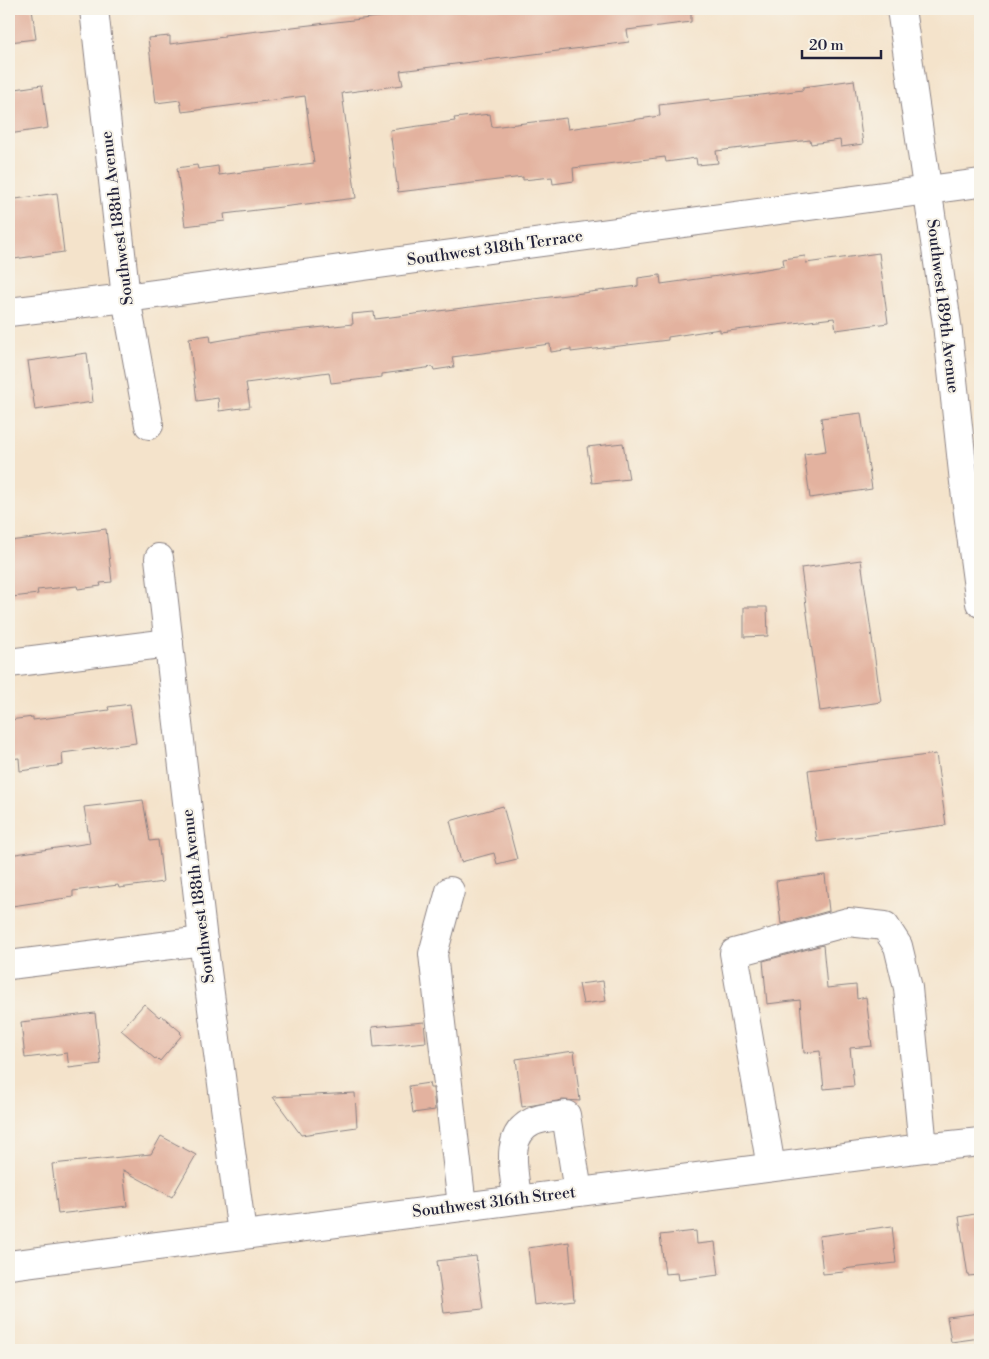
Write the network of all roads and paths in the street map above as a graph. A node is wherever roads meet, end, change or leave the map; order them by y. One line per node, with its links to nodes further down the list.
1 (94, 9): 5 (street, Southwest 188th Avenue)
2 (901, 9): 4 (street, Southwest 189th Avenue)
3 (980, 183): 4 (street, Southwest 318th Terrace)
4 (928, 190): 5 (street, Southwest 318th Terrace); 8 (street, Southwest 189th Avenue)
5 (126, 298): 6 (street, Southwest 318th Terrace); 7 (street, Southwest 188th Avenue)
6 (9, 312)
7 (148, 426)
8 (972, 481): 10 (street, Southwest 189th Avenue)
9 (159, 558): 11 (street, Southwest 188th Avenue)
10 (980, 603)
11 (169, 643): 12 (street); 14 (street, Southwest 188th Avenue)
12 (9, 664)
13 (450, 891): 21 (street)
14 (203, 941): 15 (street); 22 (street, Southwest 188th Avenue)
15 (9, 966)
16 (980, 1142): 17 (street, Southwest 316th Street)
17 (923, 1148): 18 (street, Southwest 316th Street); 18 (street)
18 (771, 1167): 19 (street, Southwest 316th Street)
19 (578, 1192): 20 (street, Southwest 316th Street); 20 (street)
20 (517, 1199): 21 (street, Southwest 316th Street)
21 (462, 1206): 22 (street, Southwest 316th Street)
22 (242, 1234): 23 (street, Southwest 316th Street)
23 (9, 1265)

